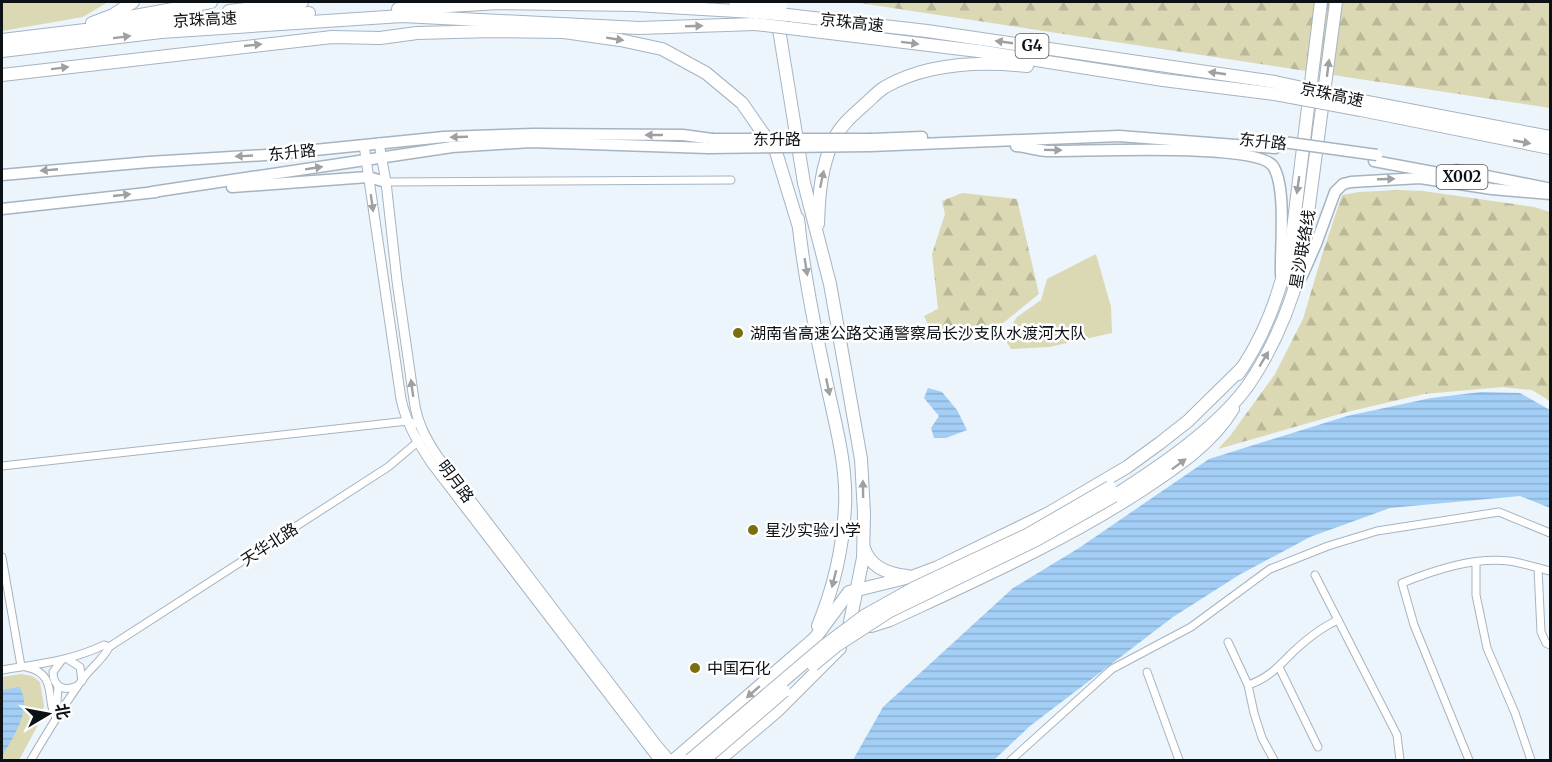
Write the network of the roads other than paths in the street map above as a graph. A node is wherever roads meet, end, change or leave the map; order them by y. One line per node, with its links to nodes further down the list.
1 (132, 2): 13 (highway)
2 (211, 2): 13 (highway)
3 (302, 2): 12 (highway)
4 (520, 2): 9 (highway)
5 (735, 2): 10 (highway)
6 (766, 2): 41 (highway)
7 (1322, 2): 43 (highway, one-way to 43)
8 (1336, 2): 44 (highway, 星沙联络线, one-way to 8)
9 (542, 4): 10 (highway, 京珠高速 / G4); 12 (highway, 京珠高速 / G4)
10 (752, 13): 11 (highway, 京珠高速 / G4, bridge); 14 (highway, 京珠高速 / G4, one-way to 10)
11 (783, 13): 19 (highway, 京珠高速 / G4, one-way to 19); 20 (highway, 京珠高速 / G4, one-way to 11); 42 (highway)
12 (160, 21): 16 (highway, 京珠高速 / G4)
13 (98, 22): 16 (highway)
14 (522, 22): 15 (highway); 17 (highway, 京珠高速 / G4, one-way to 14)
15 (332, 37): 18 (highway, one-way to 15); 41 (highway, one-way to 41)
16 (2, 39)
17 (2, 51)
18 (2, 75)
19 (1163, 80): 20 (highway, 京珠高速 / G4); 42 (highway, one-way to 19)
20 (1275, 88): 21 (highway, 京珠高速 / G4, bridge)
21 (1361, 106): 22 (highway, 京珠高速 / G4); 29 (highway, 京珠高速 / G4, one-way to 29)
22 (1551, 137)
23 (379, 143): 24 (main road, 东升路, one-way to 23); 27 (main road, 东升路); 30 (street, 明月路)
24 (710, 143): 25 (main road, 东升路, bridge); 30 (main road, 东升路)
25 (871, 143): 26 (main road, 东升路); 28 (main road, 东升路)
26 (995, 143): 28 (main road, 东升路); 43 (main road, one-way to 43)
27 (364, 145): 32 (street, 明月路); 33 (main road, 东升路, one-way to 33)
28 (1276, 145): 31 (main road, 东升路, bridge)
29 (1551, 148)
30 (381, 158): 32 (main road, 东升路); 36 (street, 明月路)
31 (1376, 158): 37 (main road, 东升路 / X002); 39 (main road, 东升路 / X002)
32 (366, 160): 34 (street, 明月路); 38 (main road, 东升路, one-way to 32)
33 (2, 175)
34 (368, 177): 36 (main road, 东升路); 38 (main road, 东升路); 47 (street, 明月路, one-way to 47)
35 (731, 180): 36 (street)
36 (386, 182): 48 (street, 明月路, one-way to 36)
37 (1551, 188)
38 (152, 192): 40 (main road, 东升路, one-way to 38)
39 (1551, 194): 44 (main road, one-way to 39)
40 (2, 208)
41 (799, 227): 66 (highway, one-way to 66)
42 (817, 237): 53 (highway, one-way to 42)
43 (1281, 284): 45 (highway)
44 (1294, 293): 46 (highway, 星沙联络线, one-way to 44)
45 (1243, 367): 51 (highway); 59 (highway)
46 (1248, 385): 51 (highway, 星沙联络线); 62 (highway, one-way to 46)
47 (408, 421): 48 (street); 49 (street, 明月路); 50 (street)
48 (420, 425): 49 (street, 明月路)
49 (421, 439): 65 (street, 天华北路); 81 (street, 明月路); 82 (street, 明月路)
50 (2, 466)
51 (1112, 492): 83 (highway, bridge); 84 (highway, bridge)
52 (1551, 533): 86 (street)
53 (864, 547): 59 (highway); 60 (highway)
54 (2, 557): 68 (street)
55 (1476, 562): 56 (street); 90 (street); 91 (street)
56 (1538, 568): 57 (street); 64 (street)
57 (1551, 571)
58 (1315, 574): 61 (street)
59 (914, 576): 60 (highway)
60 (858, 589): 62 (highway); 66 (highway)
61 (1338, 620): 69 (street); 89 (street)
62 (848, 634): 85 (highway)
63 (1228, 642): 75 (street)
64 (1551, 645)
65 (109, 647): 67 (street); 74 (street)
66 (797, 654): 82 (highway, one-way to 82)
67 (65, 660): 68 (street); 73 (street); 74 (street)
68 (21, 666): 70 (street); 72 (street)
69 (1279, 667): 75 (street); 78 (street)
70 (2, 670)
71 (1147, 672): 79 (street)
72 (40, 674): 73 (street); 77 (street)
73 (53, 676): 76 (street)
74 (80, 683): 76 (street); 77 (street)
75 (1248, 685): 88 (street)
76 (58, 686): 77 (street)
77 (56, 717): 80 (street)
78 (1318, 747)
79 (1178, 758): 87 (street)
80 (31, 760)
81 (659, 760)
82 (672, 760)
83 (690, 760)
84 (704, 760)
85 (718, 760)
86 (1011, 760)
87 (1168, 760)
88 (1274, 760)
89 (1400, 760)
90 (1469, 760)
91 (1531, 760)

